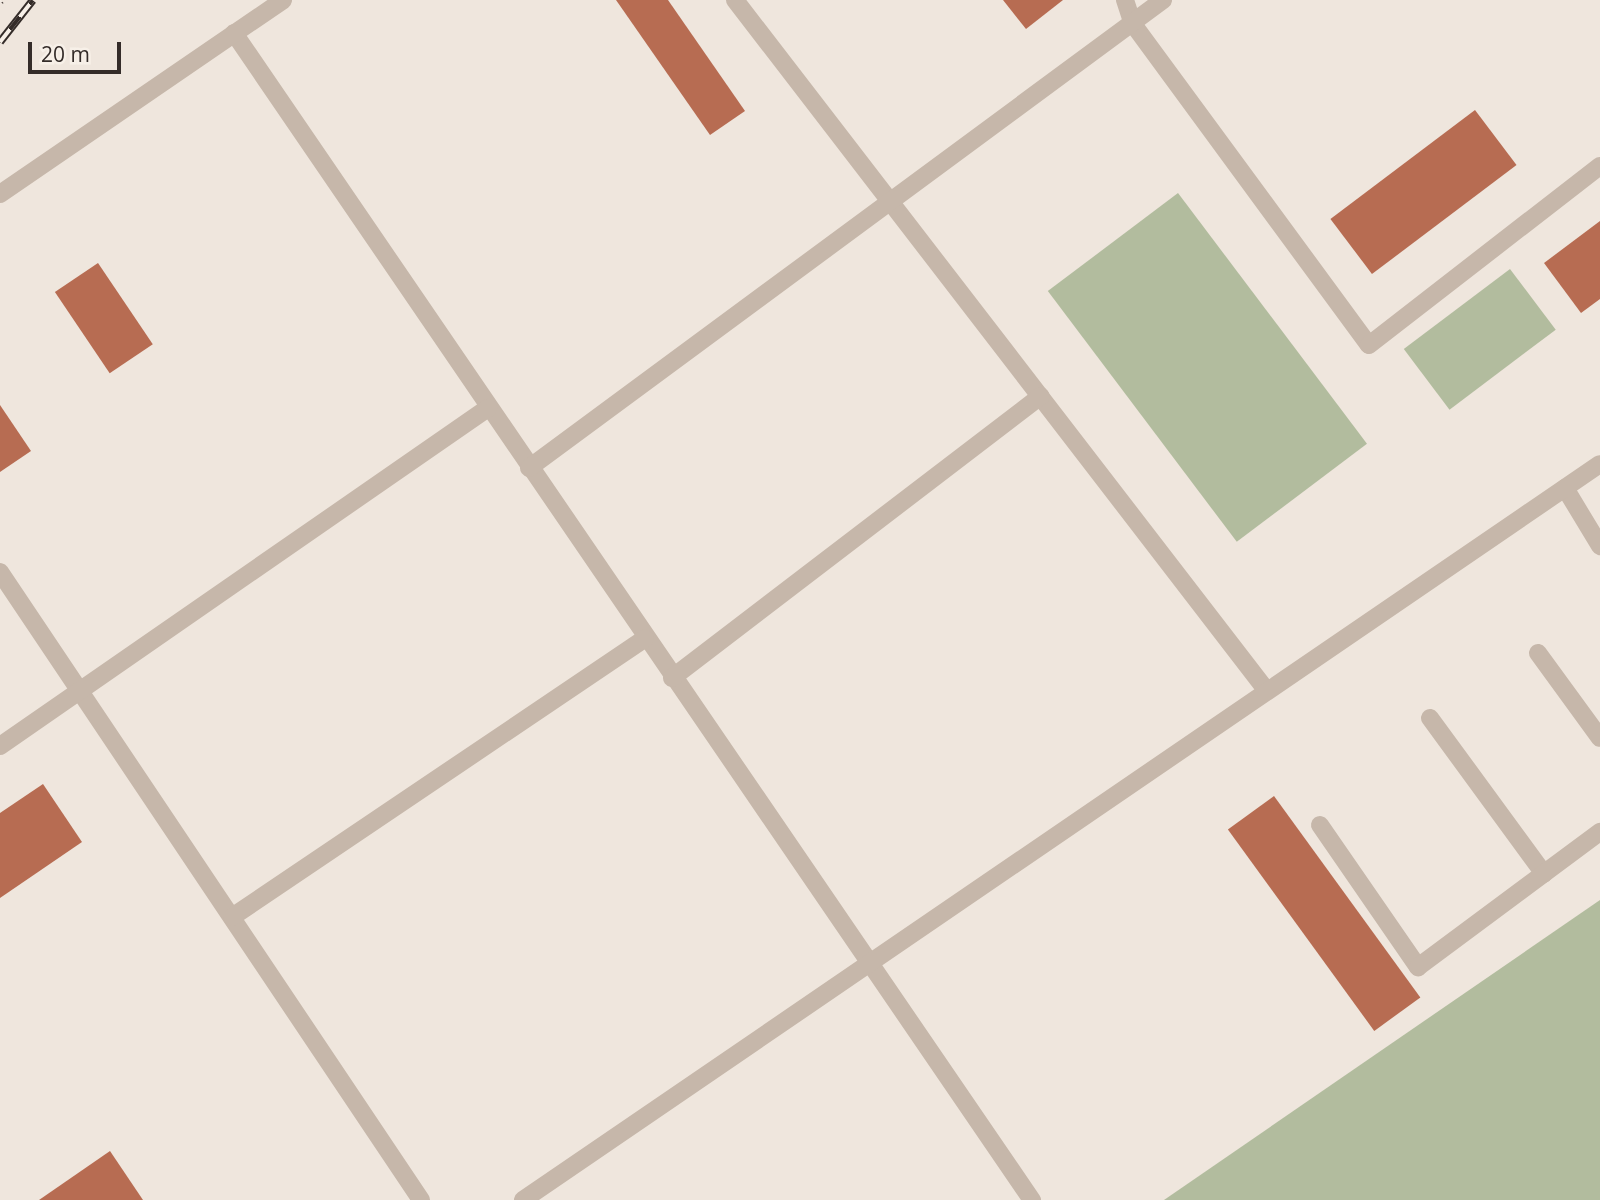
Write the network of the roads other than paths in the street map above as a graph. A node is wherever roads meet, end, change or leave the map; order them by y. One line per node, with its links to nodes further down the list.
1 (283, 0): 6 (lane)
2 (735, 0): 9 (lane)
3 (1125, 0): 5 (lane)
4 (1163, 0): 5 (lane)
5 (1133, 23): 7 (lane); 9 (lane)
6 (234, 33): 8 (lane); 11 (lane)
7 (1600, 166)
8 (0, 194)
9 (893, 204): 10 (lane); 13 (lane)
10 (1041, 397): 19 (lane); 21 (lane)
11 (488, 408): 13 (lane); 20 (lane)
12 (1600, 464): 14 (lane)
13 (529, 468): 17 (lane)
14 (1565, 488): 15 (lane); 21 (lane)
15 (1600, 546)
16 (0, 572): 20 (lane)
17 (645, 638): 19 (lane); 28 (lane)
18 (1538, 653): 23 (lane)
19 (672, 678): 29 (lane)
20 (80, 691): 24 (lane); 28 (lane)
21 (1267, 691): 29 (lane)
22 (1430, 718): 27 (lane)
23 (1600, 738)
24 (0, 746)
25 (1320, 825): 27 (lane)
26 (1600, 832): 27 (lane)
27 (1544, 874)
28 (232, 917): 30 (lane)
29 (867, 965): 31 (lane); 32 (lane)
30 (421, 1200)
31 (523, 1200)
32 (1032, 1200)

